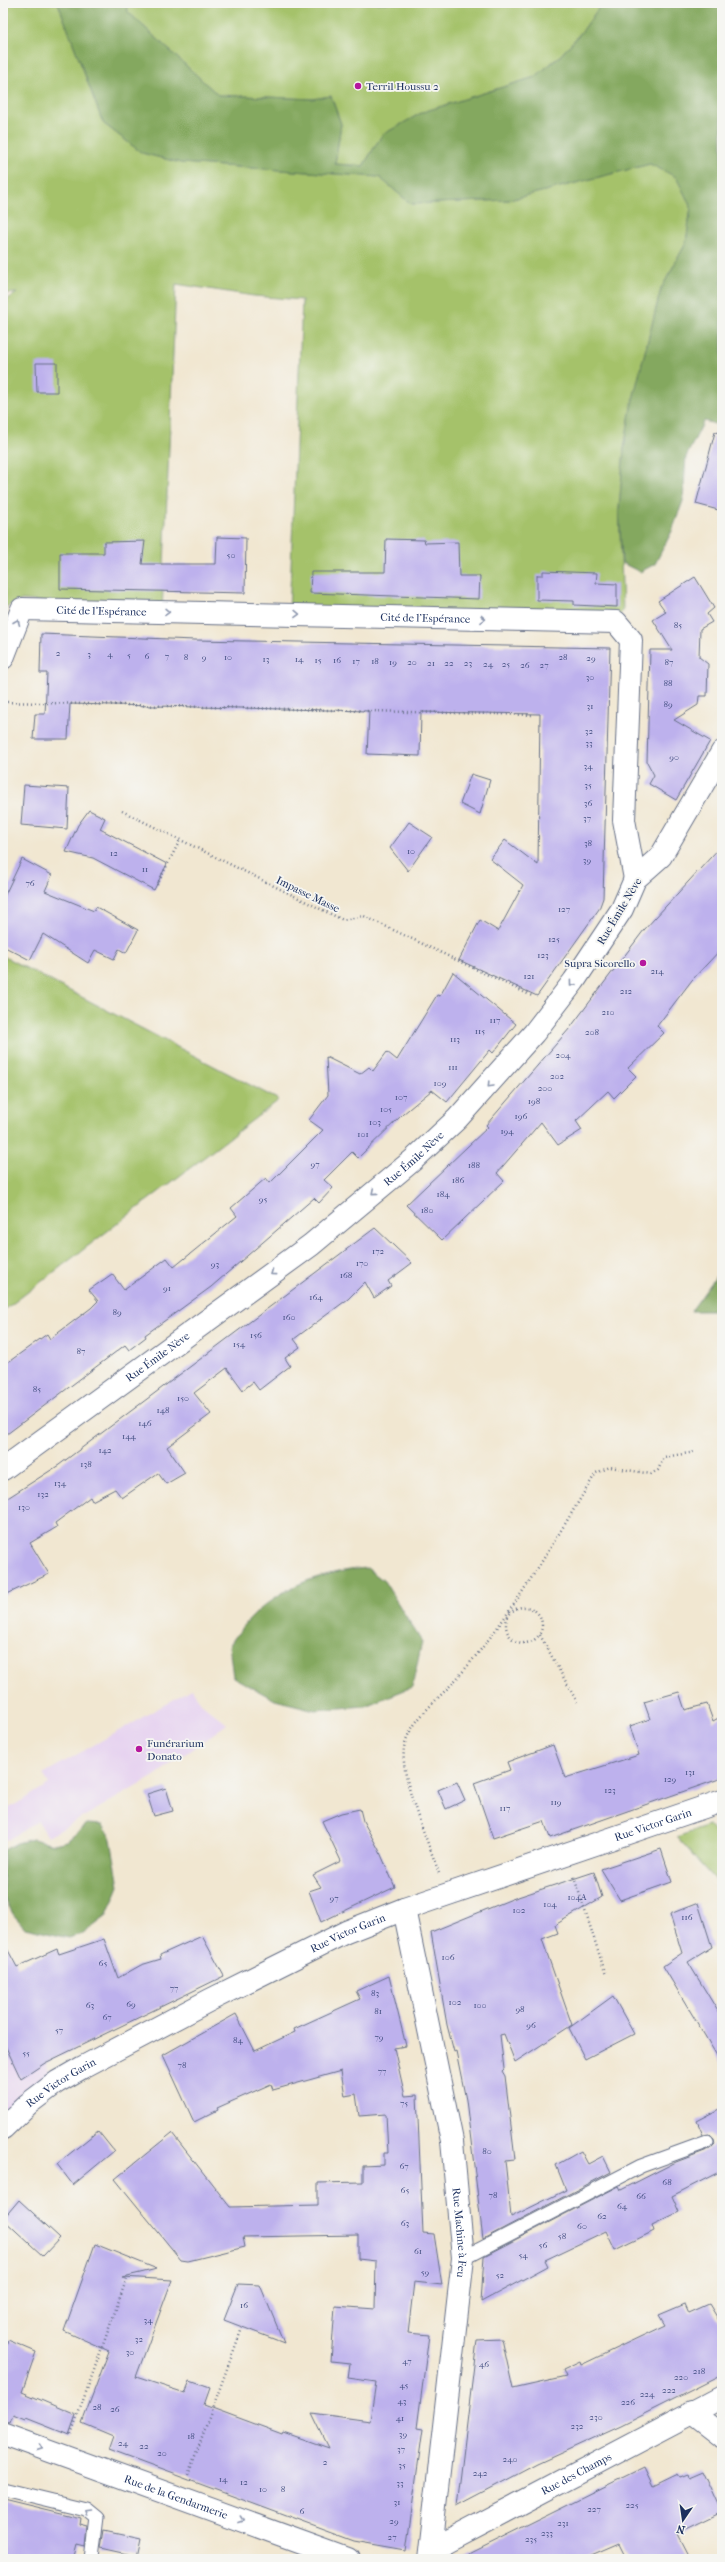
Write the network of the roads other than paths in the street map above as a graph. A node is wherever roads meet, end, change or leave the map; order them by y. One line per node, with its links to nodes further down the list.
1 (3, 658): 3 (street, Cité de l'Espérance, one-way to 3)
2 (722, 752): 3 (street, Rue Émile Nève)
3 (636, 879): 4 (street, Rue Émile Nève, one-way to 4)
4 (3, 1469)
5 (722, 1801): 6 (street, Rue Victor Garin)
6 (404, 1909): 7 (street, Rue Victor Garin); 9 (street, Rue Machine à Feu)
7 (3, 2128)
8 (707, 2142): 9 (lane)
9 (463, 2258): 15 (street, Rue Machine à Feu)
10 (722, 2397): 11 (street, Rue des Champs)
11 (691, 2412): 13 (street); 15 (street, Rue des Champs)
12 (3, 2434): 17 (street, Rue de la Gendarmerie, one-way to 17)
13 (722, 2436)
14 (3, 2490): 16 (lane, one-way to 14)
15 (430, 2554)
16 (92, 2559)
17 (348, 2559)

